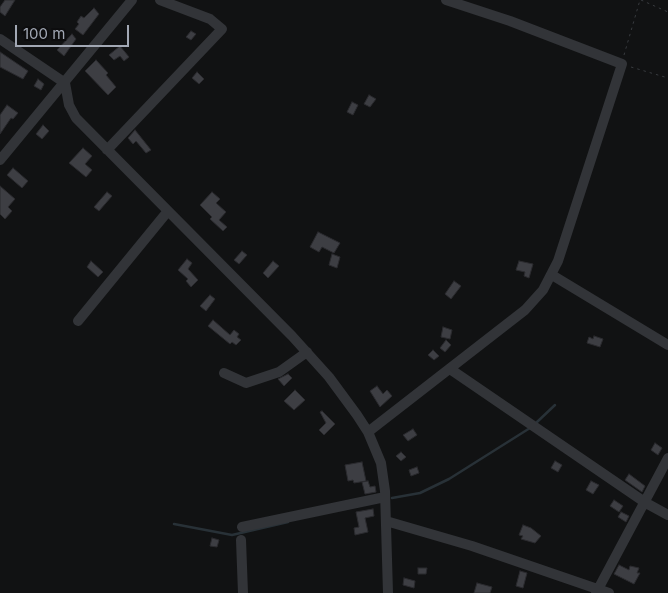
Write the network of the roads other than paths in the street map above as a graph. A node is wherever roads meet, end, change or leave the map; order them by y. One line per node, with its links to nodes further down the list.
1 (132, 0): 5 (street)
2 (160, 0): 6 (street)
3 (446, 0): 9 (street)
4 (0, 39): 5 (street)
5 (65, 83): 6 (street); 7 (street)
6 (107, 150): 8 (street)
7 (0, 159)
8 (168, 211): 10 (street); 12 (street)
9 (552, 275): 11 (street); 13 (street)
10 (78, 321)
11 (668, 345)
12 (307, 352): 14 (street); 15 (street)
13 (450, 369): 15 (street); 18 (street)
14 (224, 373)
15 (368, 432): 17 (street)
16 (668, 458): 18 (street)
17 (385, 497): 20 (street); 21 (street)
18 (646, 503): 19 (street); 23 (street)
19 (668, 515)
20 (386, 520): 23 (street); 25 (street)
21 (242, 527)
22 (241, 540): 24 (street)
23 (598, 591): 26 (street)
24 (243, 593)
25 (388, 593)
26 (609, 593)

